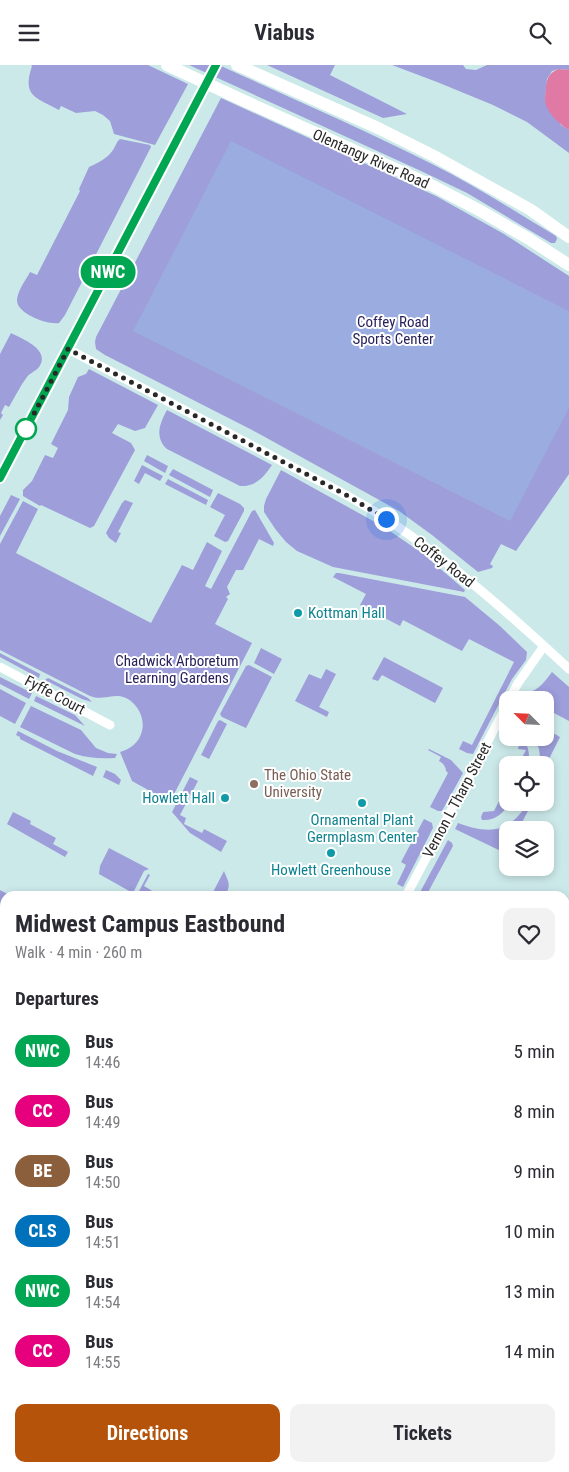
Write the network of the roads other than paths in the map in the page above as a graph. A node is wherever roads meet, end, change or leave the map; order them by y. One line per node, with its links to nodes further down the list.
1 (167, 65): 5 (main road, Olentangy River Road)
2 (216, 65): 6 (main road)
3 (237, 65): 4 (main road, Olentangy River Road)
4 (569, 237)
5 (569, 265)
6 (68, 349): 7 (main road); 8 (street, Coffey Road)
7 (0, 478)
8 (544, 646): 10 (street, Coffey Road); 11 (street, Vernon L Tharp Street)
9 (0, 667): 13 (street, Fyffe Court)
10 (569, 669)
11 (514, 691)
12 (499, 719): 14 (street, Vernon L Tharp Street)
13 (110, 725)
14 (409, 891)

